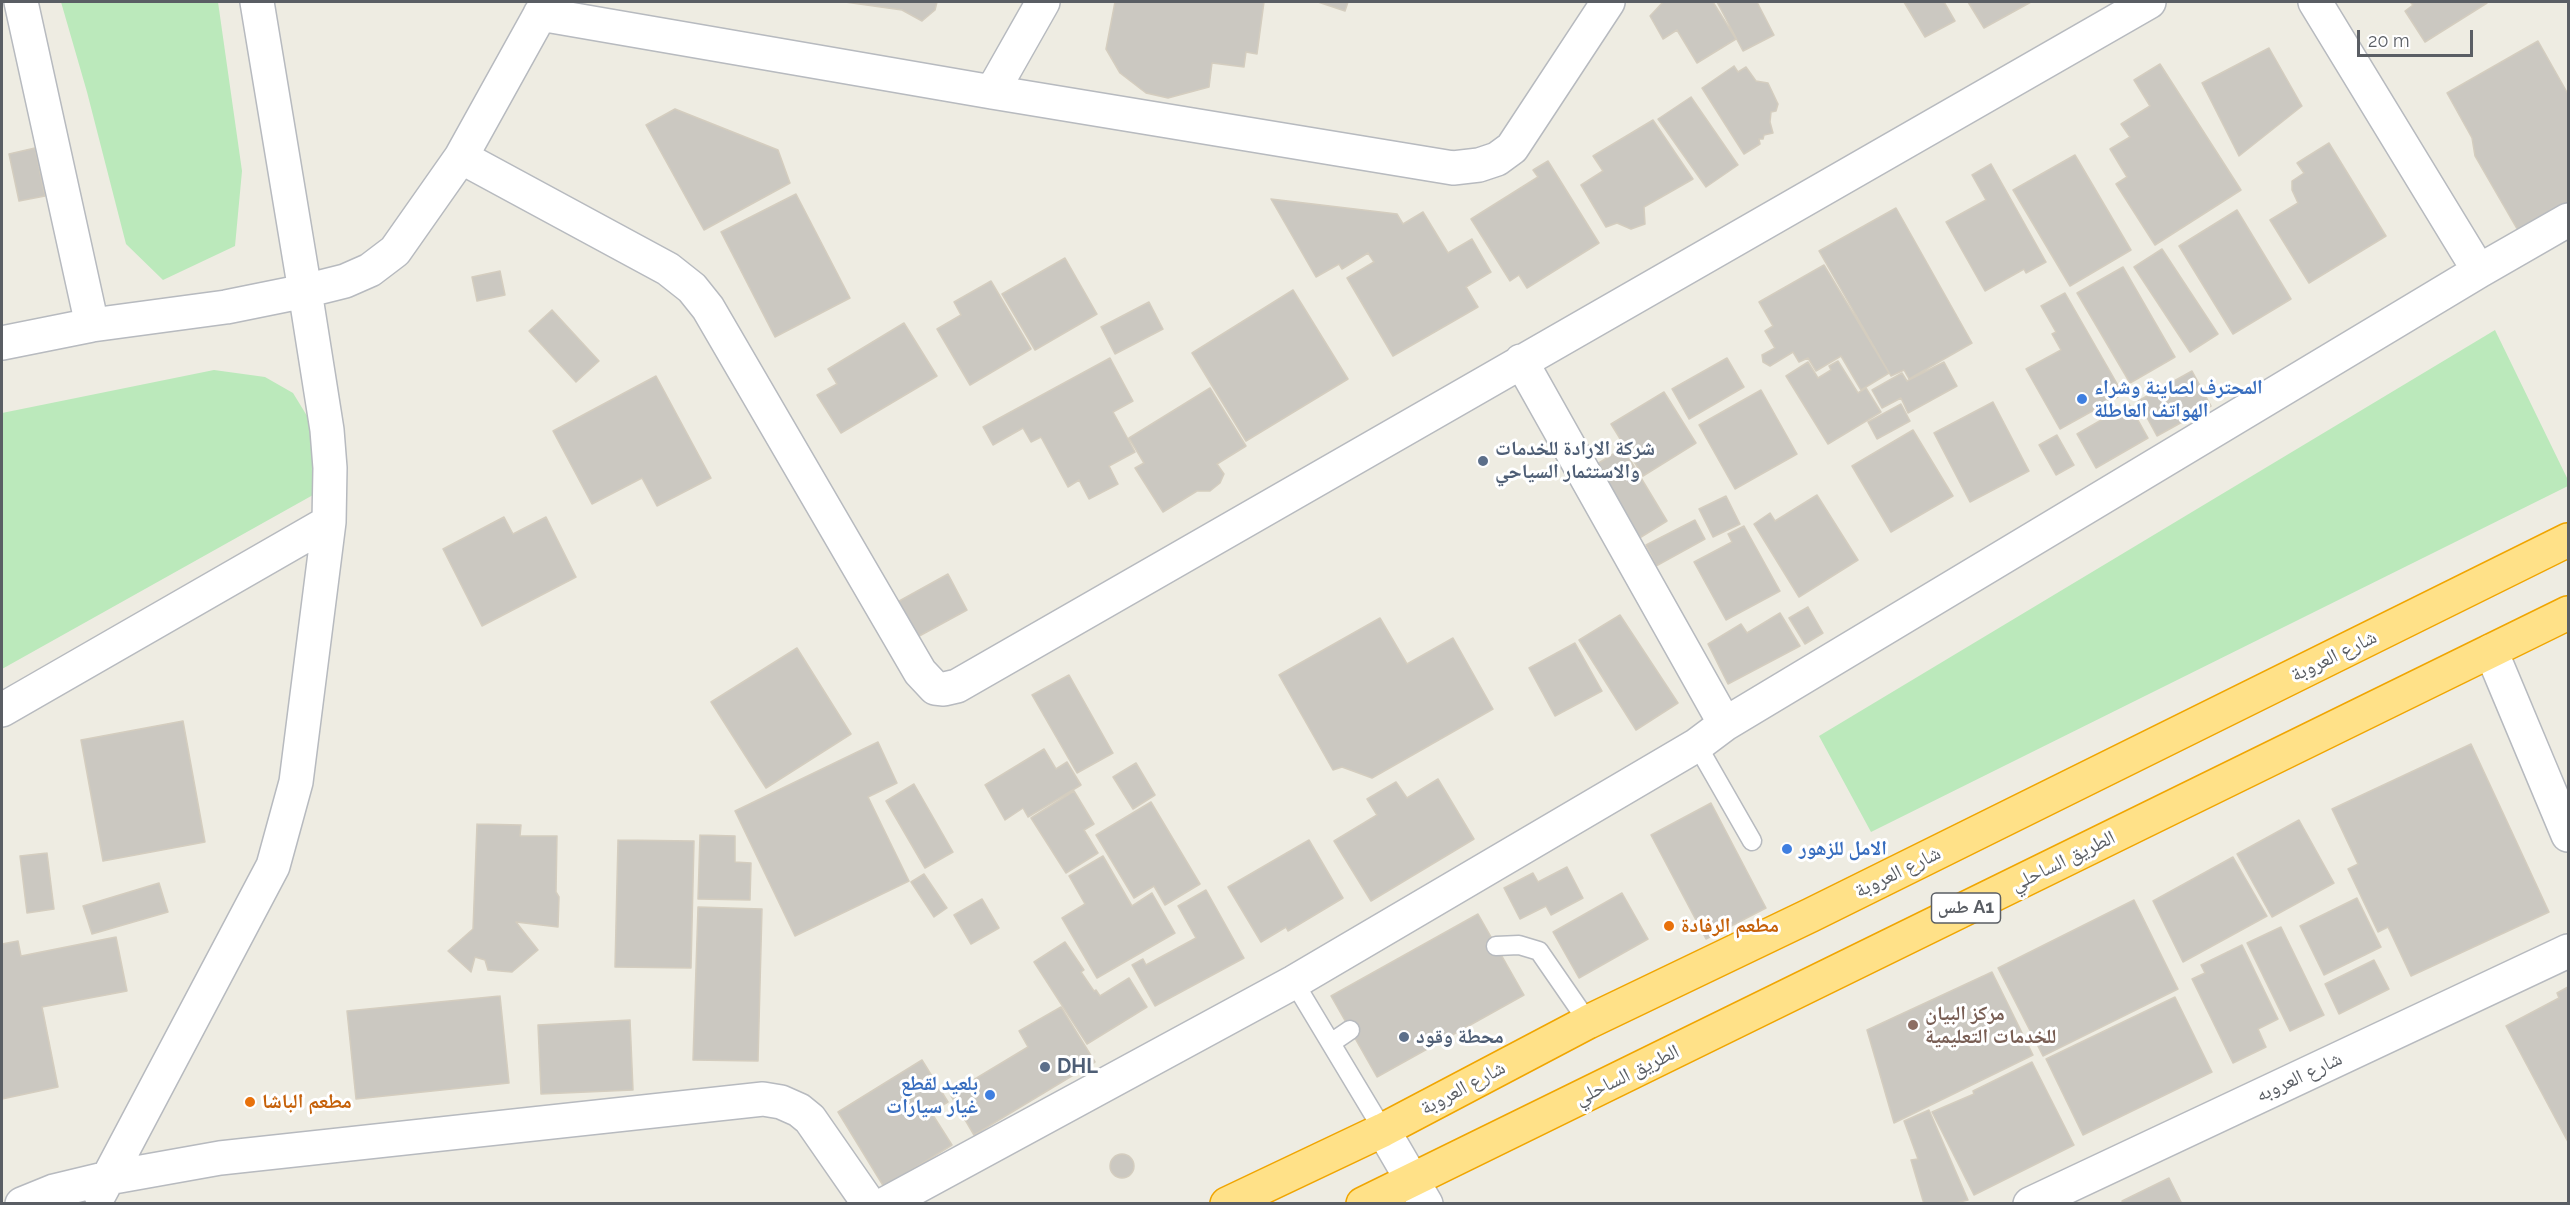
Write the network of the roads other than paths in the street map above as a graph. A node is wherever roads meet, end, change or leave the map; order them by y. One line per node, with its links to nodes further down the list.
1 (21, 2): 13 (street)
2 (257, 2): 12 (street)
3 (1043, 2): 8 (street)
4 (1608, 2): 8 (street)
5 (2149, 2): 15 (street)
6 (2315, 2): 11 (street)
7 (544, 8): 8 (street); 9 (street)
8 (992, 92)
9 (461, 157): 12 (street); 15 (street)
10 (2568, 220): 11 (street)
11 (2480, 271): 21 (street)
12 (305, 291): 13 (street); 16 (street)
13 (92, 325): 14 (street)
14 (2, 343)
15 (1521, 361): 21 (street)
16 (329, 522): 20 (street); 32 (street)
17 (2568, 540): 28 (highway, شارع العروبة)
18 (2568, 613): 19 (highway, الطريق الساحلي / طس A1)
19 (2491, 651): 23 (street); 33 (highway, الطريق الساحلي / طس A1)
20 (2, 710)
21 (1725, 724): 22 (street)
22 (1697, 745): 24 (lane); 27 (street)
23 (2568, 835)
24 (1752, 840)
25 (1496, 946): 28 (lane)
26 (2568, 951): 39 (street, شارع العروبه)
27 (1294, 982): 30 (lane); 36 (street)
28 (1588, 1022): 31 (highway, شارع العروبة)
29 (1350, 1030): 30 (lane)
30 (1331, 1043): 31 (lane)
31 (1383, 1131): 33 (street); 37 (highway, شارع العروبة)
32 (101, 1191): 34 (street); 35 (street)
33 (1420, 1192): 38 (highway, الطريق الساحلي / طس A1)
34 (22, 1203)
35 (869, 1203)
36 (885, 1203)
37 (1227, 1203)
38 (1363, 1203)
39 (2030, 1203)

